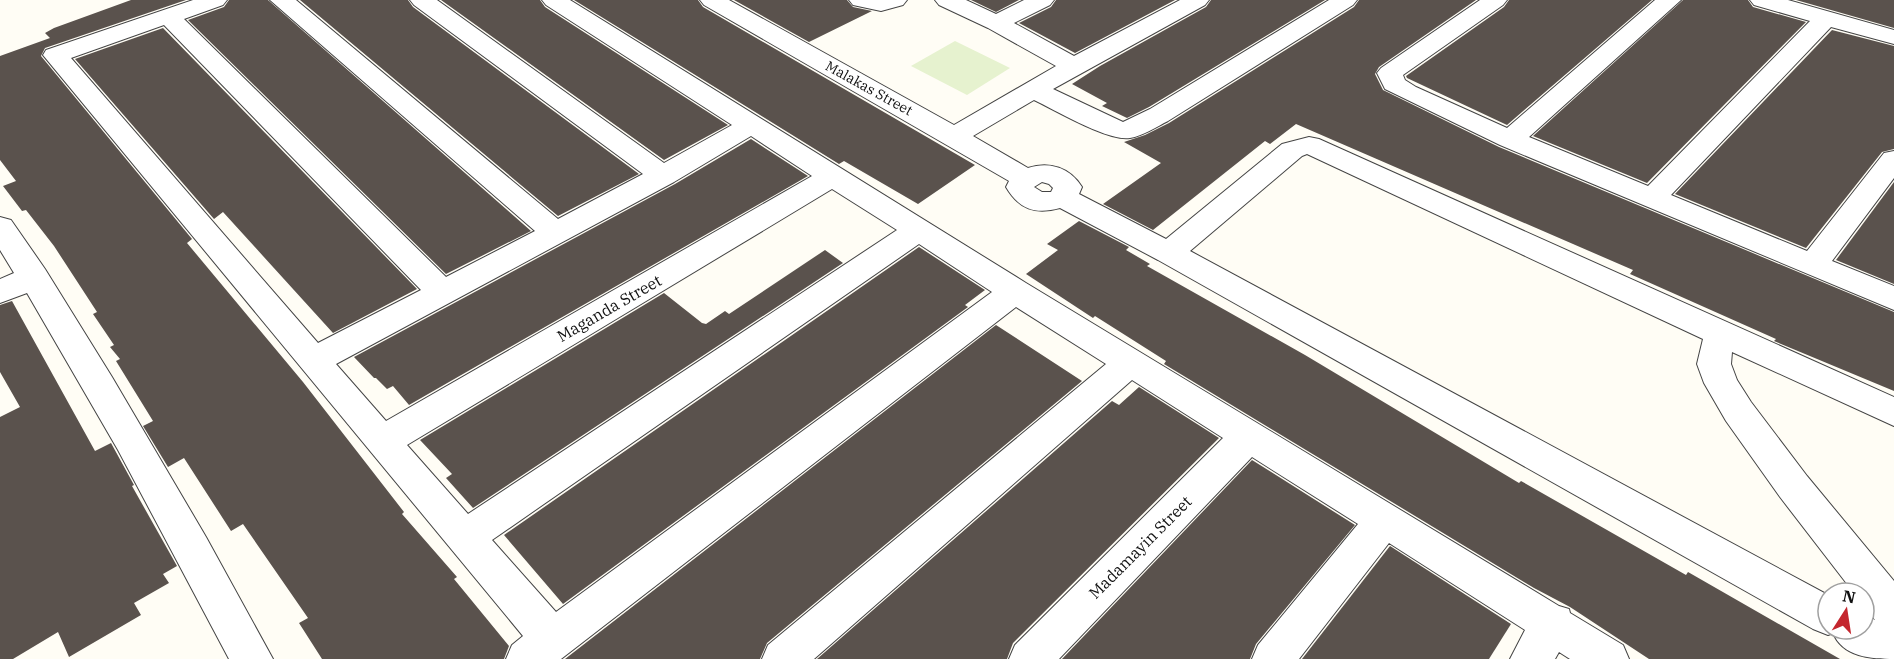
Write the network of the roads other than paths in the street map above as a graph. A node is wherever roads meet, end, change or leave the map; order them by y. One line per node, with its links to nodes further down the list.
1 (215, 0): 15 (street)
2 (282, 0): 30 (street)
3 (422, 0): 26 (street)
4 (554, 0): 21 (street)
5 (712, 0): 22 (street, Malakas Street)
6 (861, 0): 7 (street)
7 (895, 0)
8 (947, 0): 17 (street)
9 (1042, 0): 17 (street)
10 (1197, 0): 19 (street)
11 (1345, 0): 20 (street)
12 (1495, 0): 23 (street)
13 (1669, 0): 23 (street)
14 (1762, 0): 16 (street)
15 (168, 16): 36 (street); 39 (street)
16 (1826, 18): 18 (street); 27 (street)
17 (996, 23): 19 (street)
18 (1894, 37)
19 (1074, 66): 20 (street)
20 (1032, 89): 22 (street)
21 (753, 124): 25 (street); 26 (street)
22 (954, 136): 31 (street, Malakas Street)
23 (1510, 139): 27 (street)
24 (1894, 159): 32 (street)
25 (835, 175): 29 (street); 43 (street, Maganda Street)
26 (664, 176): 30 (street)
27 (1652, 198): 32 (street)
28 (0, 227): 33 (street)
29 (919, 230): 34 (street); 45 (street)
30 (554, 232): 36 (street)
31 (1169, 253): 38 (street); 46 (street)
32 (1813, 265): 37 (street)
33 (34, 277): 35 (street); 52 (street)
34 (1015, 291): 40 (street); 50 (street)
35 (0, 292)
36 (442, 292): 39 (street)
37 (1894, 299)
38 (1721, 333): 41 (street); 47 (street)
39 (314, 361): 43 (street)
40 (1130, 363): 42 (street); 53 (street)
41 (1894, 412)
42 (1250, 435): 44 (street); 54 (street, Madamayin Street)
43 (383, 441): 45 (street)
44 (1385, 519): 48 (street); 55 (street)
45 (465, 537): 50 (street)
46 (1816, 609)
47 (1894, 612)
48 (1554, 623): 56 (street); 57 (street)
49 (1874, 641): 51 (street)
50 (540, 649)
51 (1894, 652)
52 (252, 659)
53 (783, 659)
54 (1030, 659)
55 (1273, 659)
56 (1531, 659)
57 (1608, 659)

